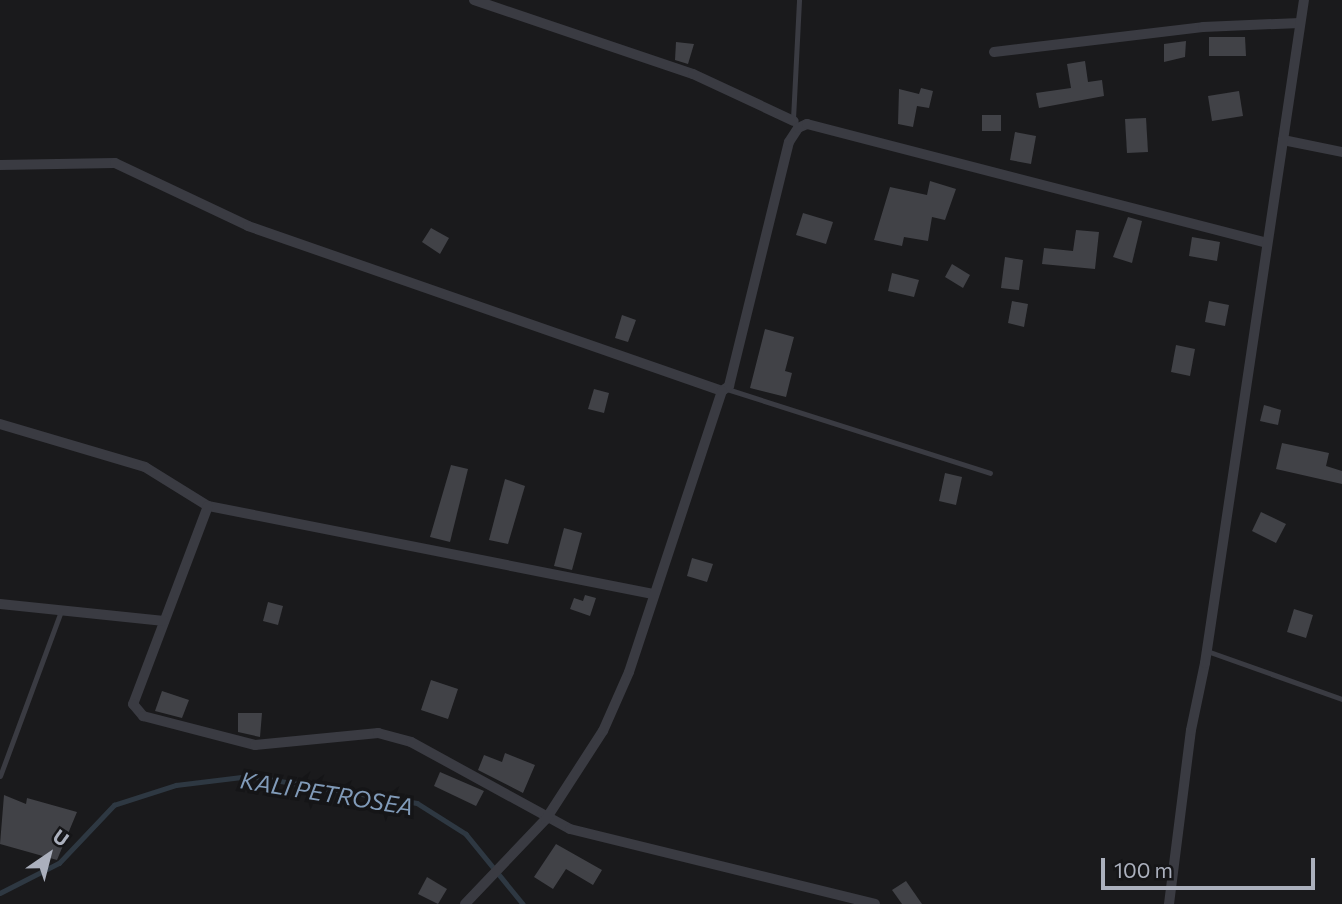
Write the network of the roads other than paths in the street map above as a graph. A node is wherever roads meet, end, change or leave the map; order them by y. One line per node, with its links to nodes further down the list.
1 (474, 0): 6 (street)
2 (799, 0): 6 (lane)
3 (1304, 0): 4 (street)
4 (1300, 23): 5 (street); 7 (street)
5 (994, 52)
6 (796, 124): 10 (street); 11 (street)
7 (1283, 140): 8 (street); 10 (street)
8 (1342, 152)
9 (0, 165): 11 (street)
10 (1266, 243): 19 (street)
11 (724, 390): 13 (lane); 15 (street)
12 (0, 424): 14 (street)
13 (990, 473)
14 (208, 506): 15 (street); 18 (street)
15 (653, 594): 22 (street)
16 (0, 604): 17 (street)
17 (61, 610): 18 (street); 21 (lane)
18 (164, 621): 22 (street)
19 (1207, 651): 20 (lane); 25 (street)
20 (1342, 699)
21 (0, 776)
22 (546, 819): 23 (street); 24 (street)
23 (465, 904)
24 (875, 904)
25 (1169, 904)

